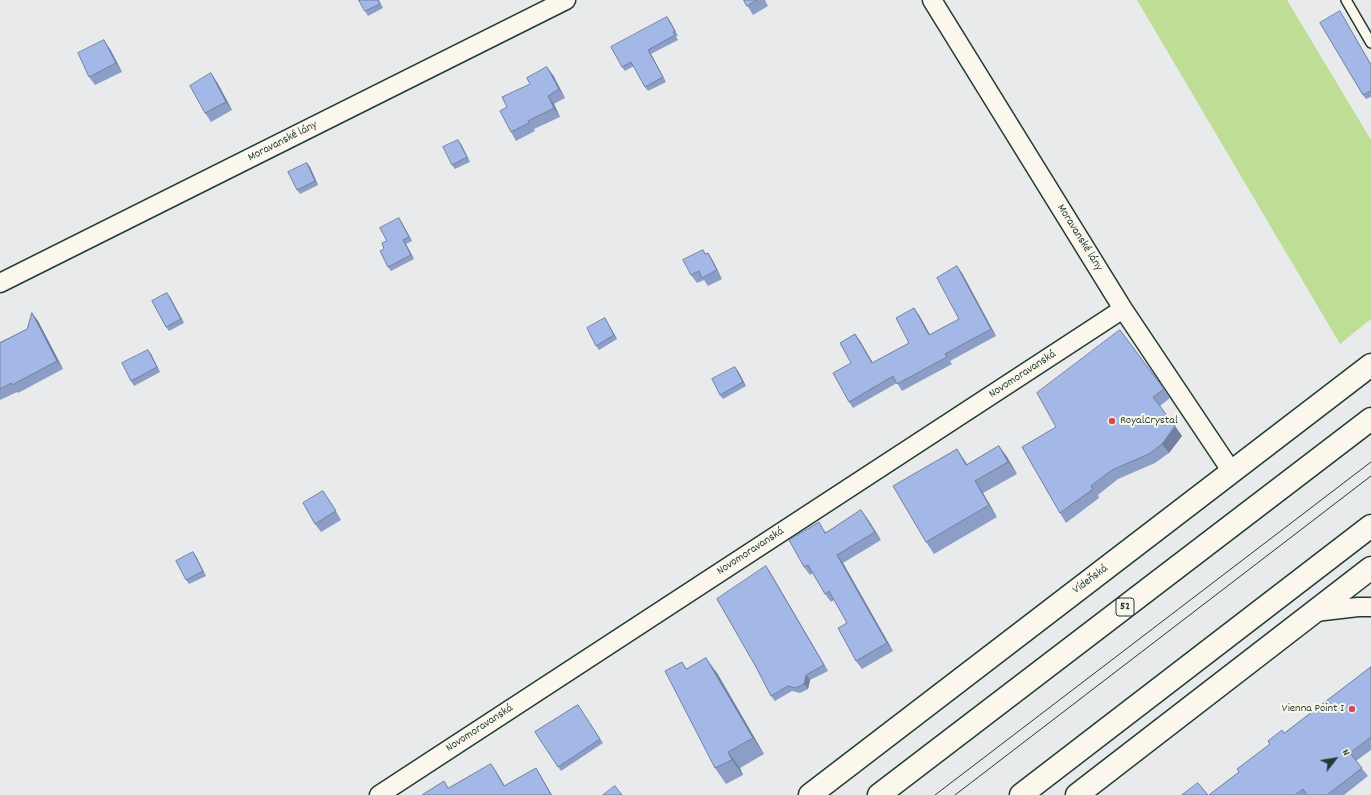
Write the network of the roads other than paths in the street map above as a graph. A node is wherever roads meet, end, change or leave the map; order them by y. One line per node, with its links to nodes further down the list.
1 (566, 0): 5 (street, Moravanské lány)
2 (932, 0): 6 (street, Moravanské lány)
3 (1346, 0): 4 (lane)
4 (1371, 43)
5 (0, 283)
6 (1123, 309): 9 (street, Moravanské lány); 14 (street, Novomoravanská)
7 (1371, 365): 9 (main road, Vídeňská)
8 (1371, 419): 16 (main road, 52)
9 (1232, 472): 15 (main road, Vídeňská)
10 (1371, 526): 17 (main road)
11 (1371, 568): 13 (main road)
12 (1371, 607): 13 (street)
13 (1315, 612): 18 (main road)
14 (379, 795)
15 (810, 795)
16 (880, 795)
17 (1021, 795)
18 (1077, 795)

